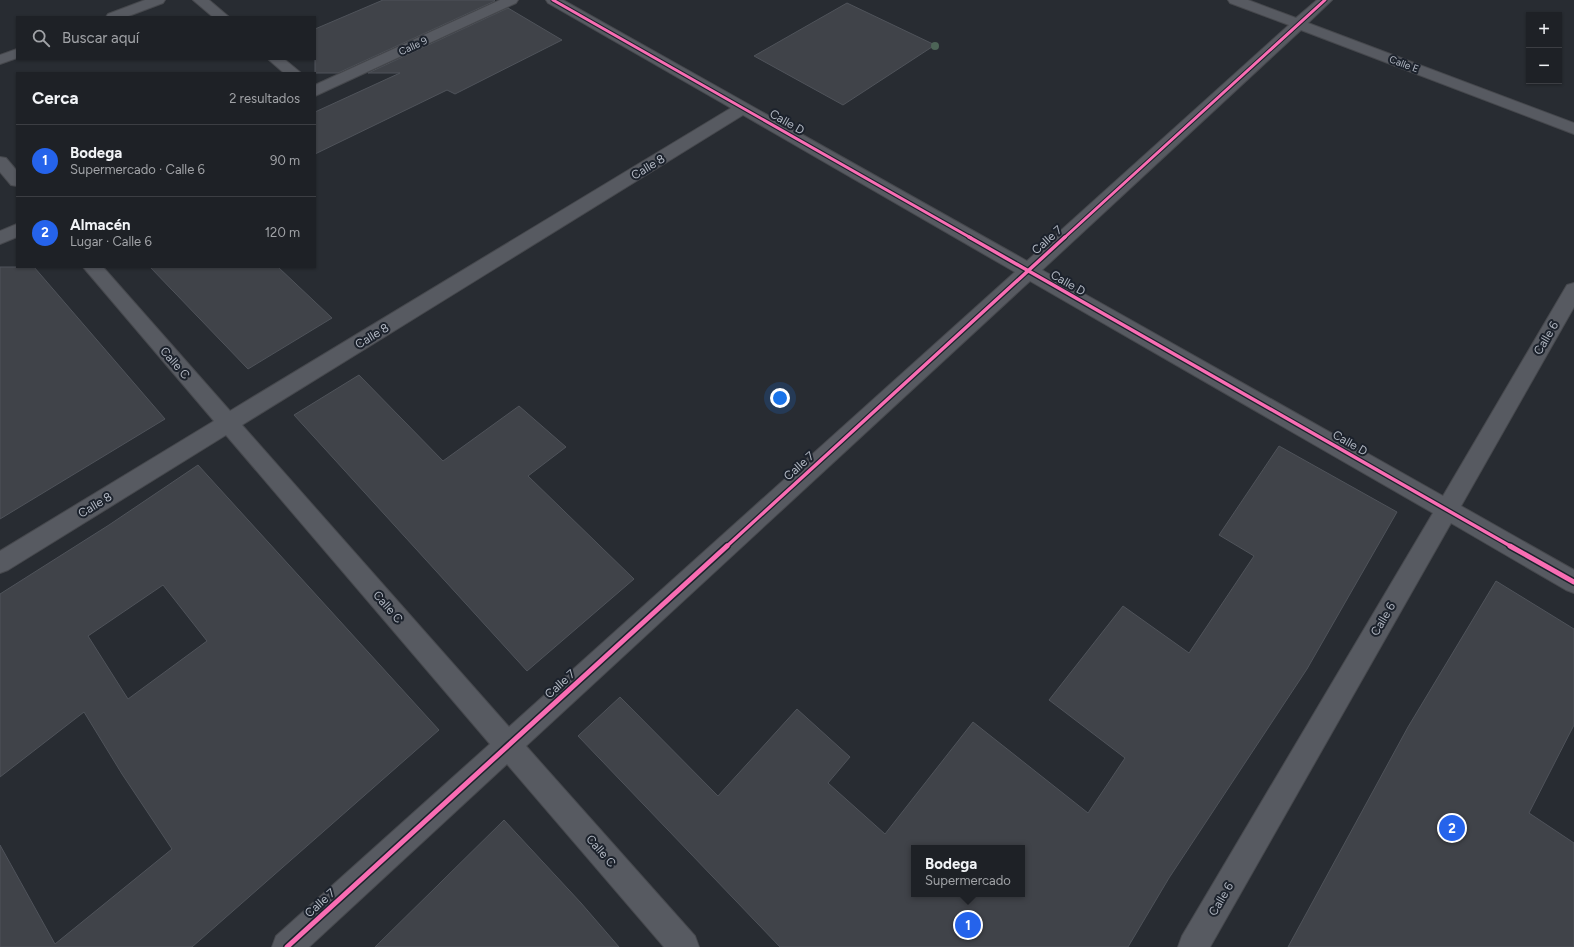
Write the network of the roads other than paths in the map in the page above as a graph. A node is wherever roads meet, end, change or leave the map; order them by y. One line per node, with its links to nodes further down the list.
1 (158, 0): 7 (street)
2 (200, 0): 8 (street)
3 (511, 0): 14 (street, Calle 9)
4 (553, 0): 15 (street, Calle D)
5 (1235, 0): 9 (street, Calle E)
6 (1325, 0): 9 (street, Calle 7)
7 (116, 16)
8 (221, 16)
9 (1298, 24): 16 (street, Calle E); 22 (street, Calle 7)
10 (16, 53): 11 (street)
11 (0, 60)
12 (276, 60): 13 (street)
13 (292, 72)
14 (316, 91)
15 (743, 108): 22 (street, Calle D); 24 (street, Calle 8)
16 (1574, 129)
17 (0, 162): 18 (street)
18 (16, 180)
19 (16, 230): 20 (street)
20 (0, 238)
21 (93, 268): 24 (street, Calle C)
22 (1028, 271): 25 (street, Calle D); 28 (street, Calle 7)
23 (1574, 290): 25 (street, Calle 6)
24 (228, 423): 26 (street, Calle 8); 28 (street, Calle C)
25 (1447, 510): 27 (street, Calle D); 31 (street, Calle 6)
26 (0, 563)
27 (1574, 582)
28 (508, 745): 29 (street, Calle 7); 30 (street, Calle C)
29 (287, 947)
30 (684, 947)
31 (1193, 947)

